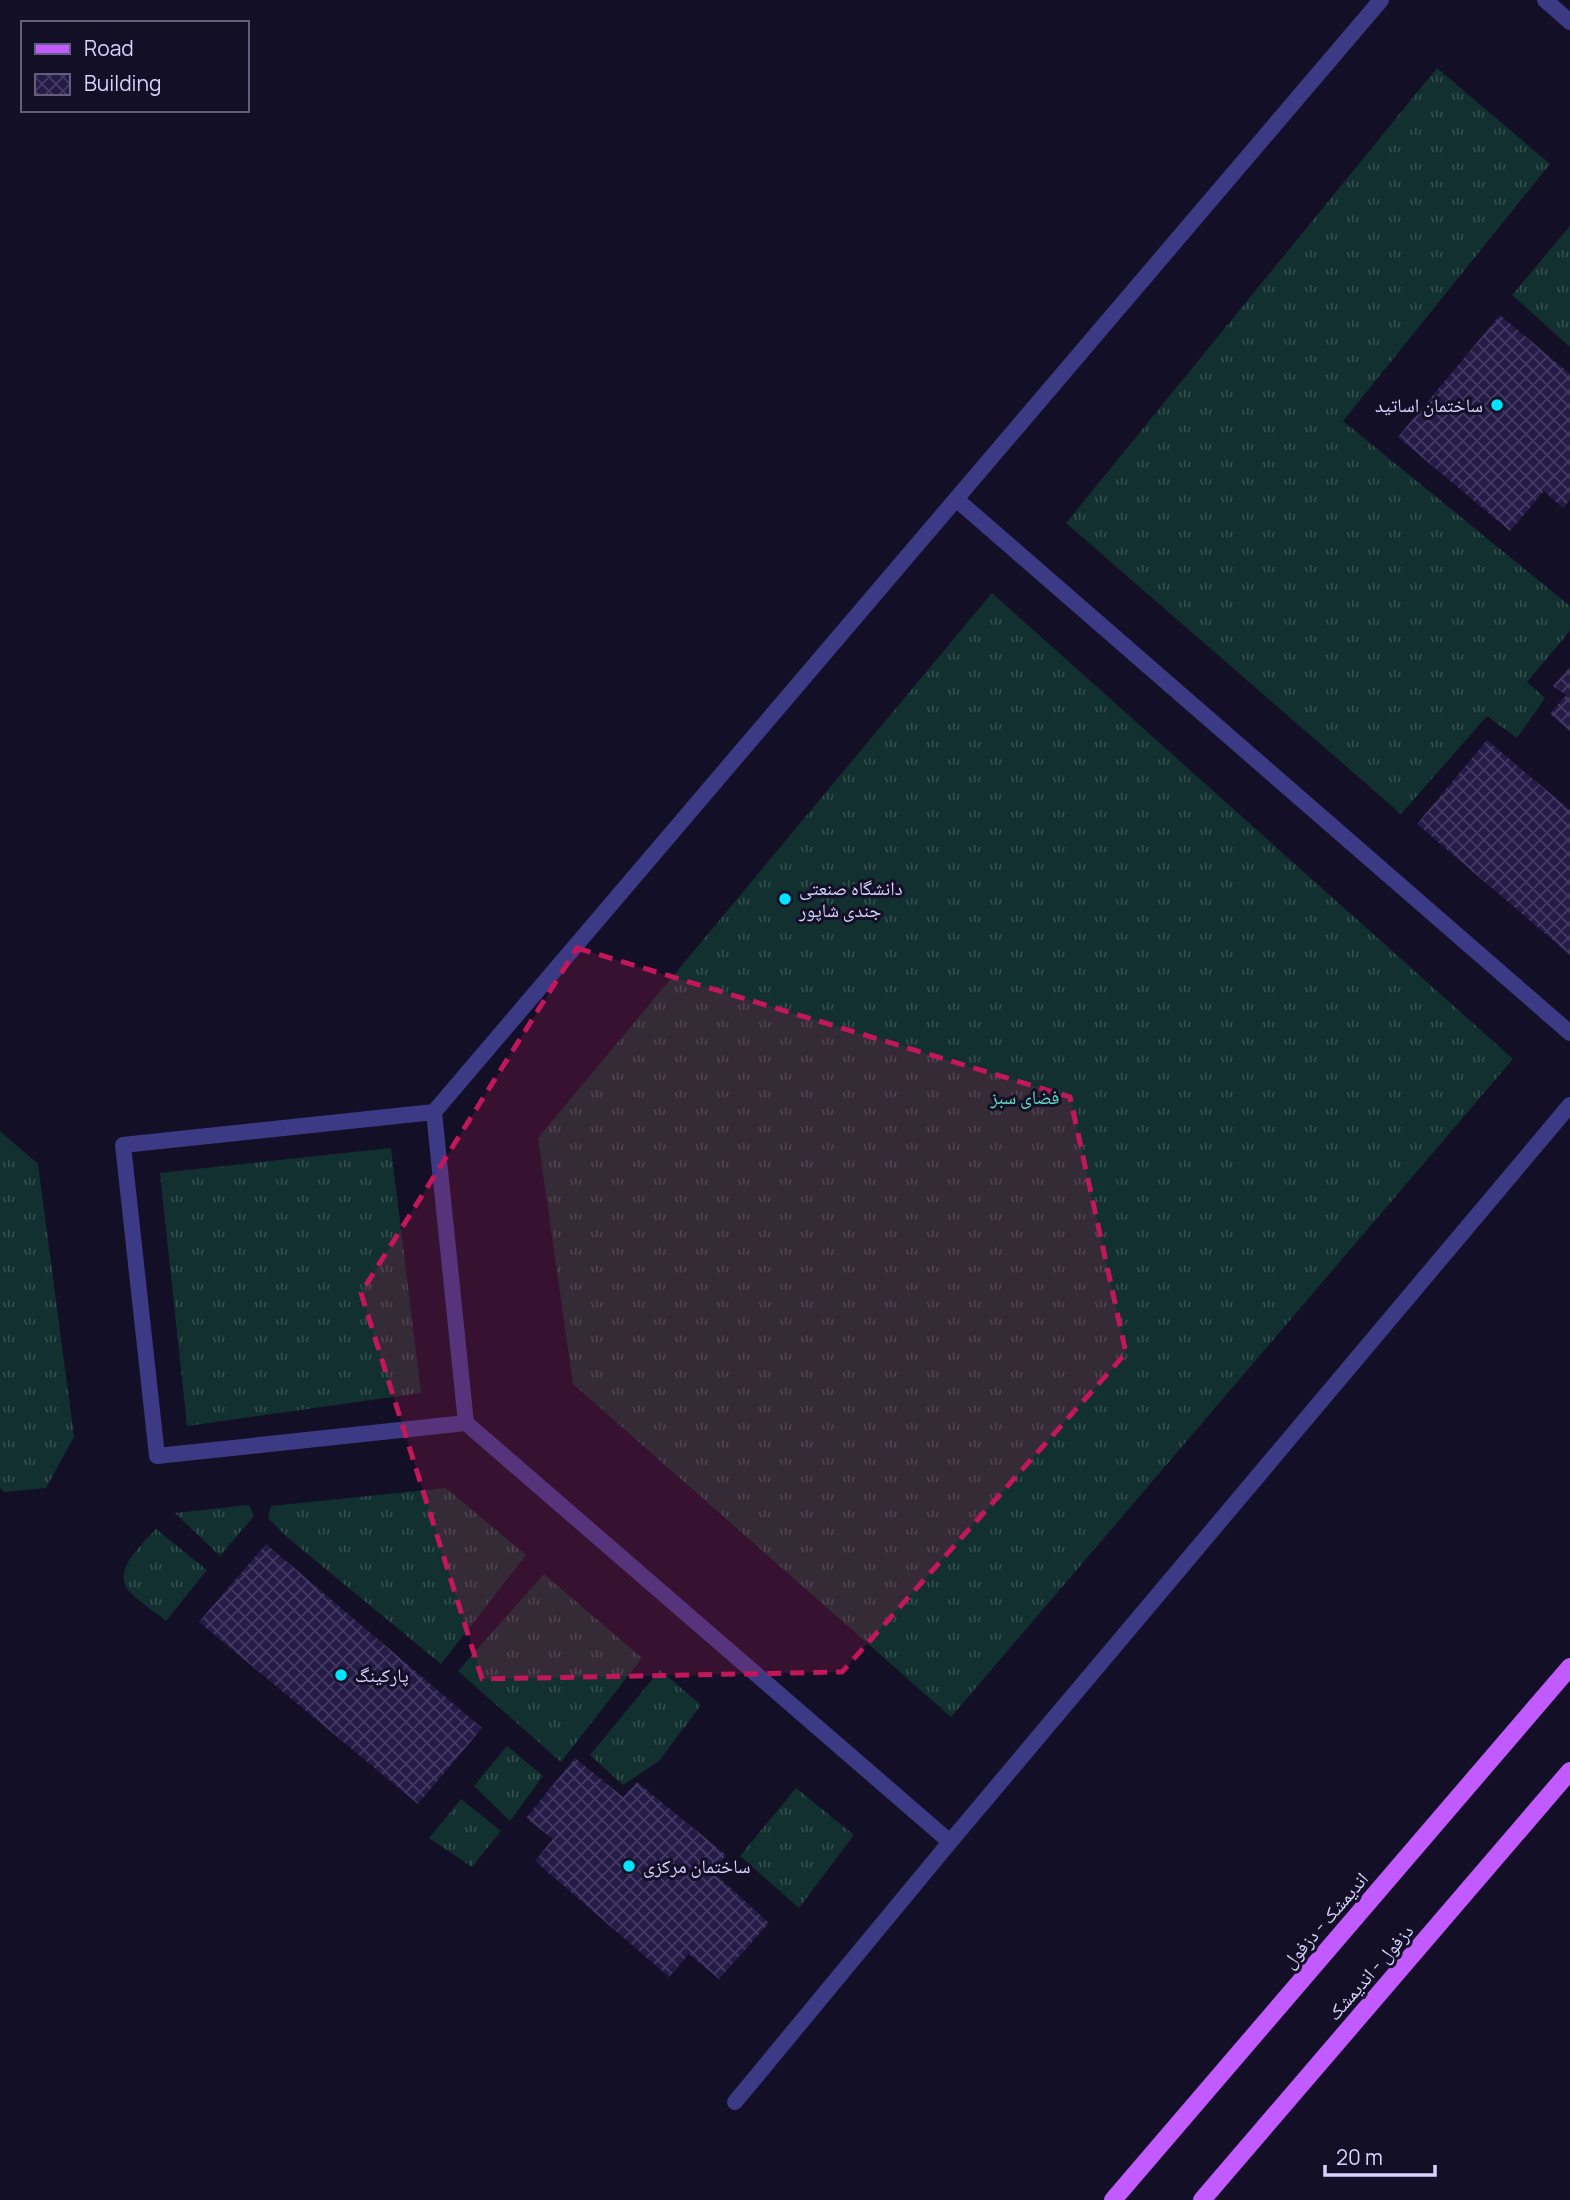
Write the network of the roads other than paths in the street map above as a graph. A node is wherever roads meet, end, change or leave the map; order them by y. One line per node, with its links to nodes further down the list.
1 (1381, 0): 4 (lane)
2 (1545, 0): 3 (lane)
3 (1570, 22)
4 (956, 499): 5 (lane); 7 (lane)
5 (1570, 1033)
6 (1570, 1105): 11 (lane)
7 (434, 1112): 8 (lane); 8 (lane)
8 (466, 1423): 11 (lane)
9 (1570, 1667): 13 (main road, اندیمشک - دزفول)
10 (1570, 1771): 14 (main road, دزفول - اندیمشک)
11 (950, 1842): 12 (lane)
12 (735, 2102)
13 (1113, 2200)
14 (1202, 2200)

